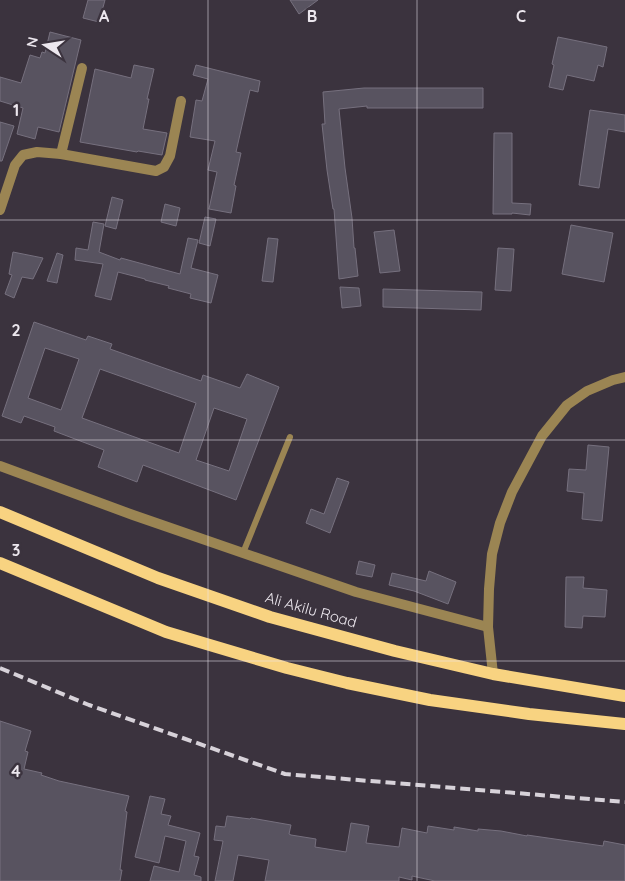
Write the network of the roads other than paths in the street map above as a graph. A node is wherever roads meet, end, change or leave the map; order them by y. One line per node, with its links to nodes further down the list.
1 (82, 68): 3 (street)
2 (181, 100): 3 (street)
3 (61, 154): 4 (street)
4 (0, 210)
5 (625, 377): 11 (street)
6 (290, 436): 9 (lane)
7 (0, 466): 9 (street)
8 (0, 512): 12 (main road, Ali Akilu Road)
9 (243, 553): 11 (street)
10 (0, 563): 14 (main road)
11 (488, 627): 12 (street)
12 (493, 674): 13 (main road, Ali Akilu Road)
13 (625, 696)
14 (625, 724)

